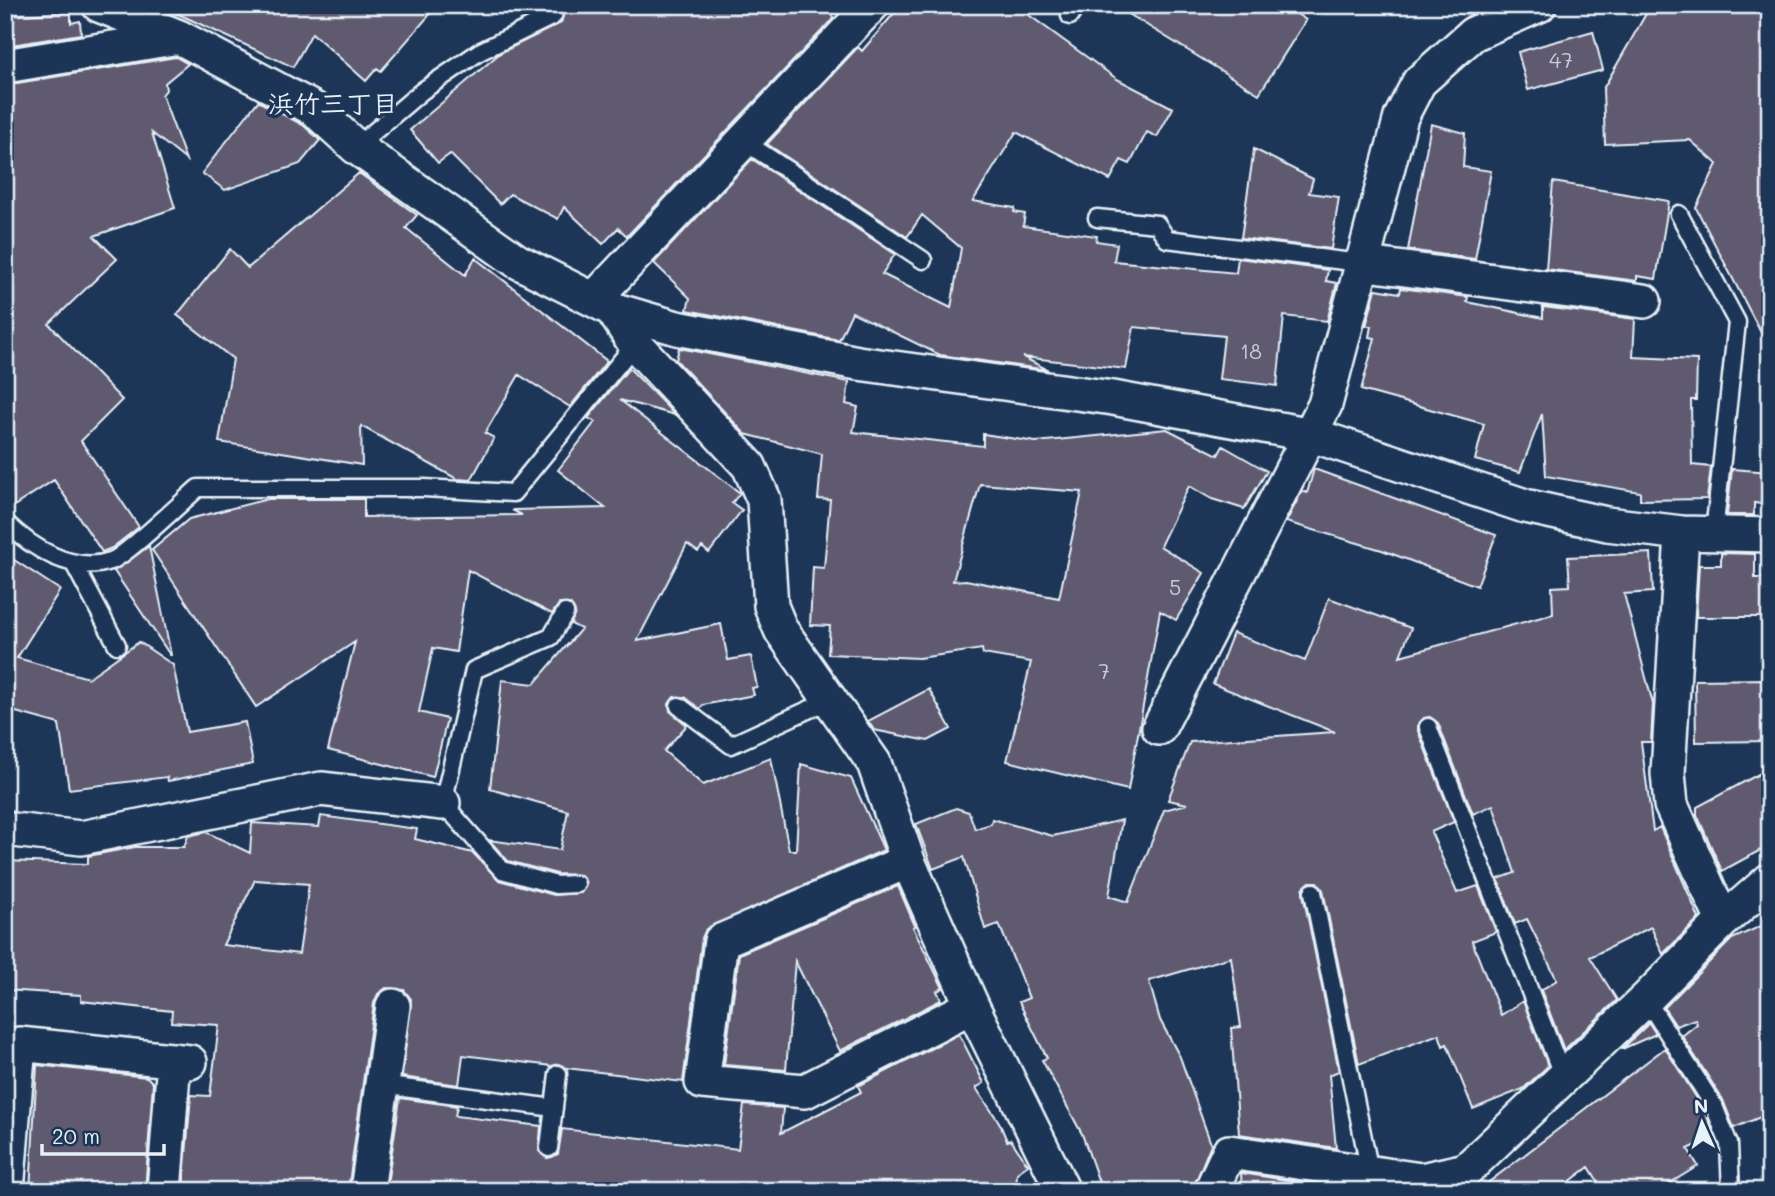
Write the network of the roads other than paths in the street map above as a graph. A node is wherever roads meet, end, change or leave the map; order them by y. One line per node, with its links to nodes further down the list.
1 (100, 5): 5 (street)
2 (556, 5): 8 (lane)
3 (872, 5): 7 (street)
4 (1539, 5): 12 (street)
5 (179, 37): 6 (street); 8 (street)
6 (5, 66)
7 (742, 140): 11 (lane); 14 (street)
8 (356, 147): 14 (street)
9 (1679, 214): 18 (lane)
10 (1097, 218): 12 (lane)
11 (923, 260)
12 (1360, 263): 13 (street); 16 (street)
13 (1644, 301)
14 (603, 304): 15 (street); 16 (street)
15 (635, 344): 20 (lane); 23 (street)
16 (1312, 435): 18 (street); 26 (street)
17 (5, 522): 20 (lane)
18 (1698, 533): 19 (street); 33 (street)
19 (1770, 535)
20 (74, 564): 22 (lane)
21 (565, 613): 27 (lane)
22 (117, 645)
23 (832, 699): 24 (lane); 29 (street)
24 (680, 706)
25 (1428, 727): 38 (lane)
26 (1159, 728)
27 (443, 803): 28 (street); 31 (lane)
28 (5, 829)
29 (908, 860): 36 (street); 36 (street)
30 (1770, 880): 33 (street)
31 (576, 884)
32 (1312, 892): 42 (lane)
33 (1723, 921): 34 (street)
34 (1646, 999): 38 (street); 49 (lane)
35 (393, 1006): 39 (street)
36 (972, 1006): 47 (street)
37 (558, 1074): 40 (lane)
38 (1563, 1077): 43 (street)
39 (381, 1085): 40 (lane); 46 (street)
40 (554, 1108): 41 (lane)
41 (549, 1148)
42 (1370, 1172): 43 (street); 48 (street)
43 (1401, 1184)
44 (7, 1191): 45 (street)
45 (164, 1191)
46 (367, 1191)
47 (1063, 1191)
48 (1211, 1191)
49 (1731, 1191)

